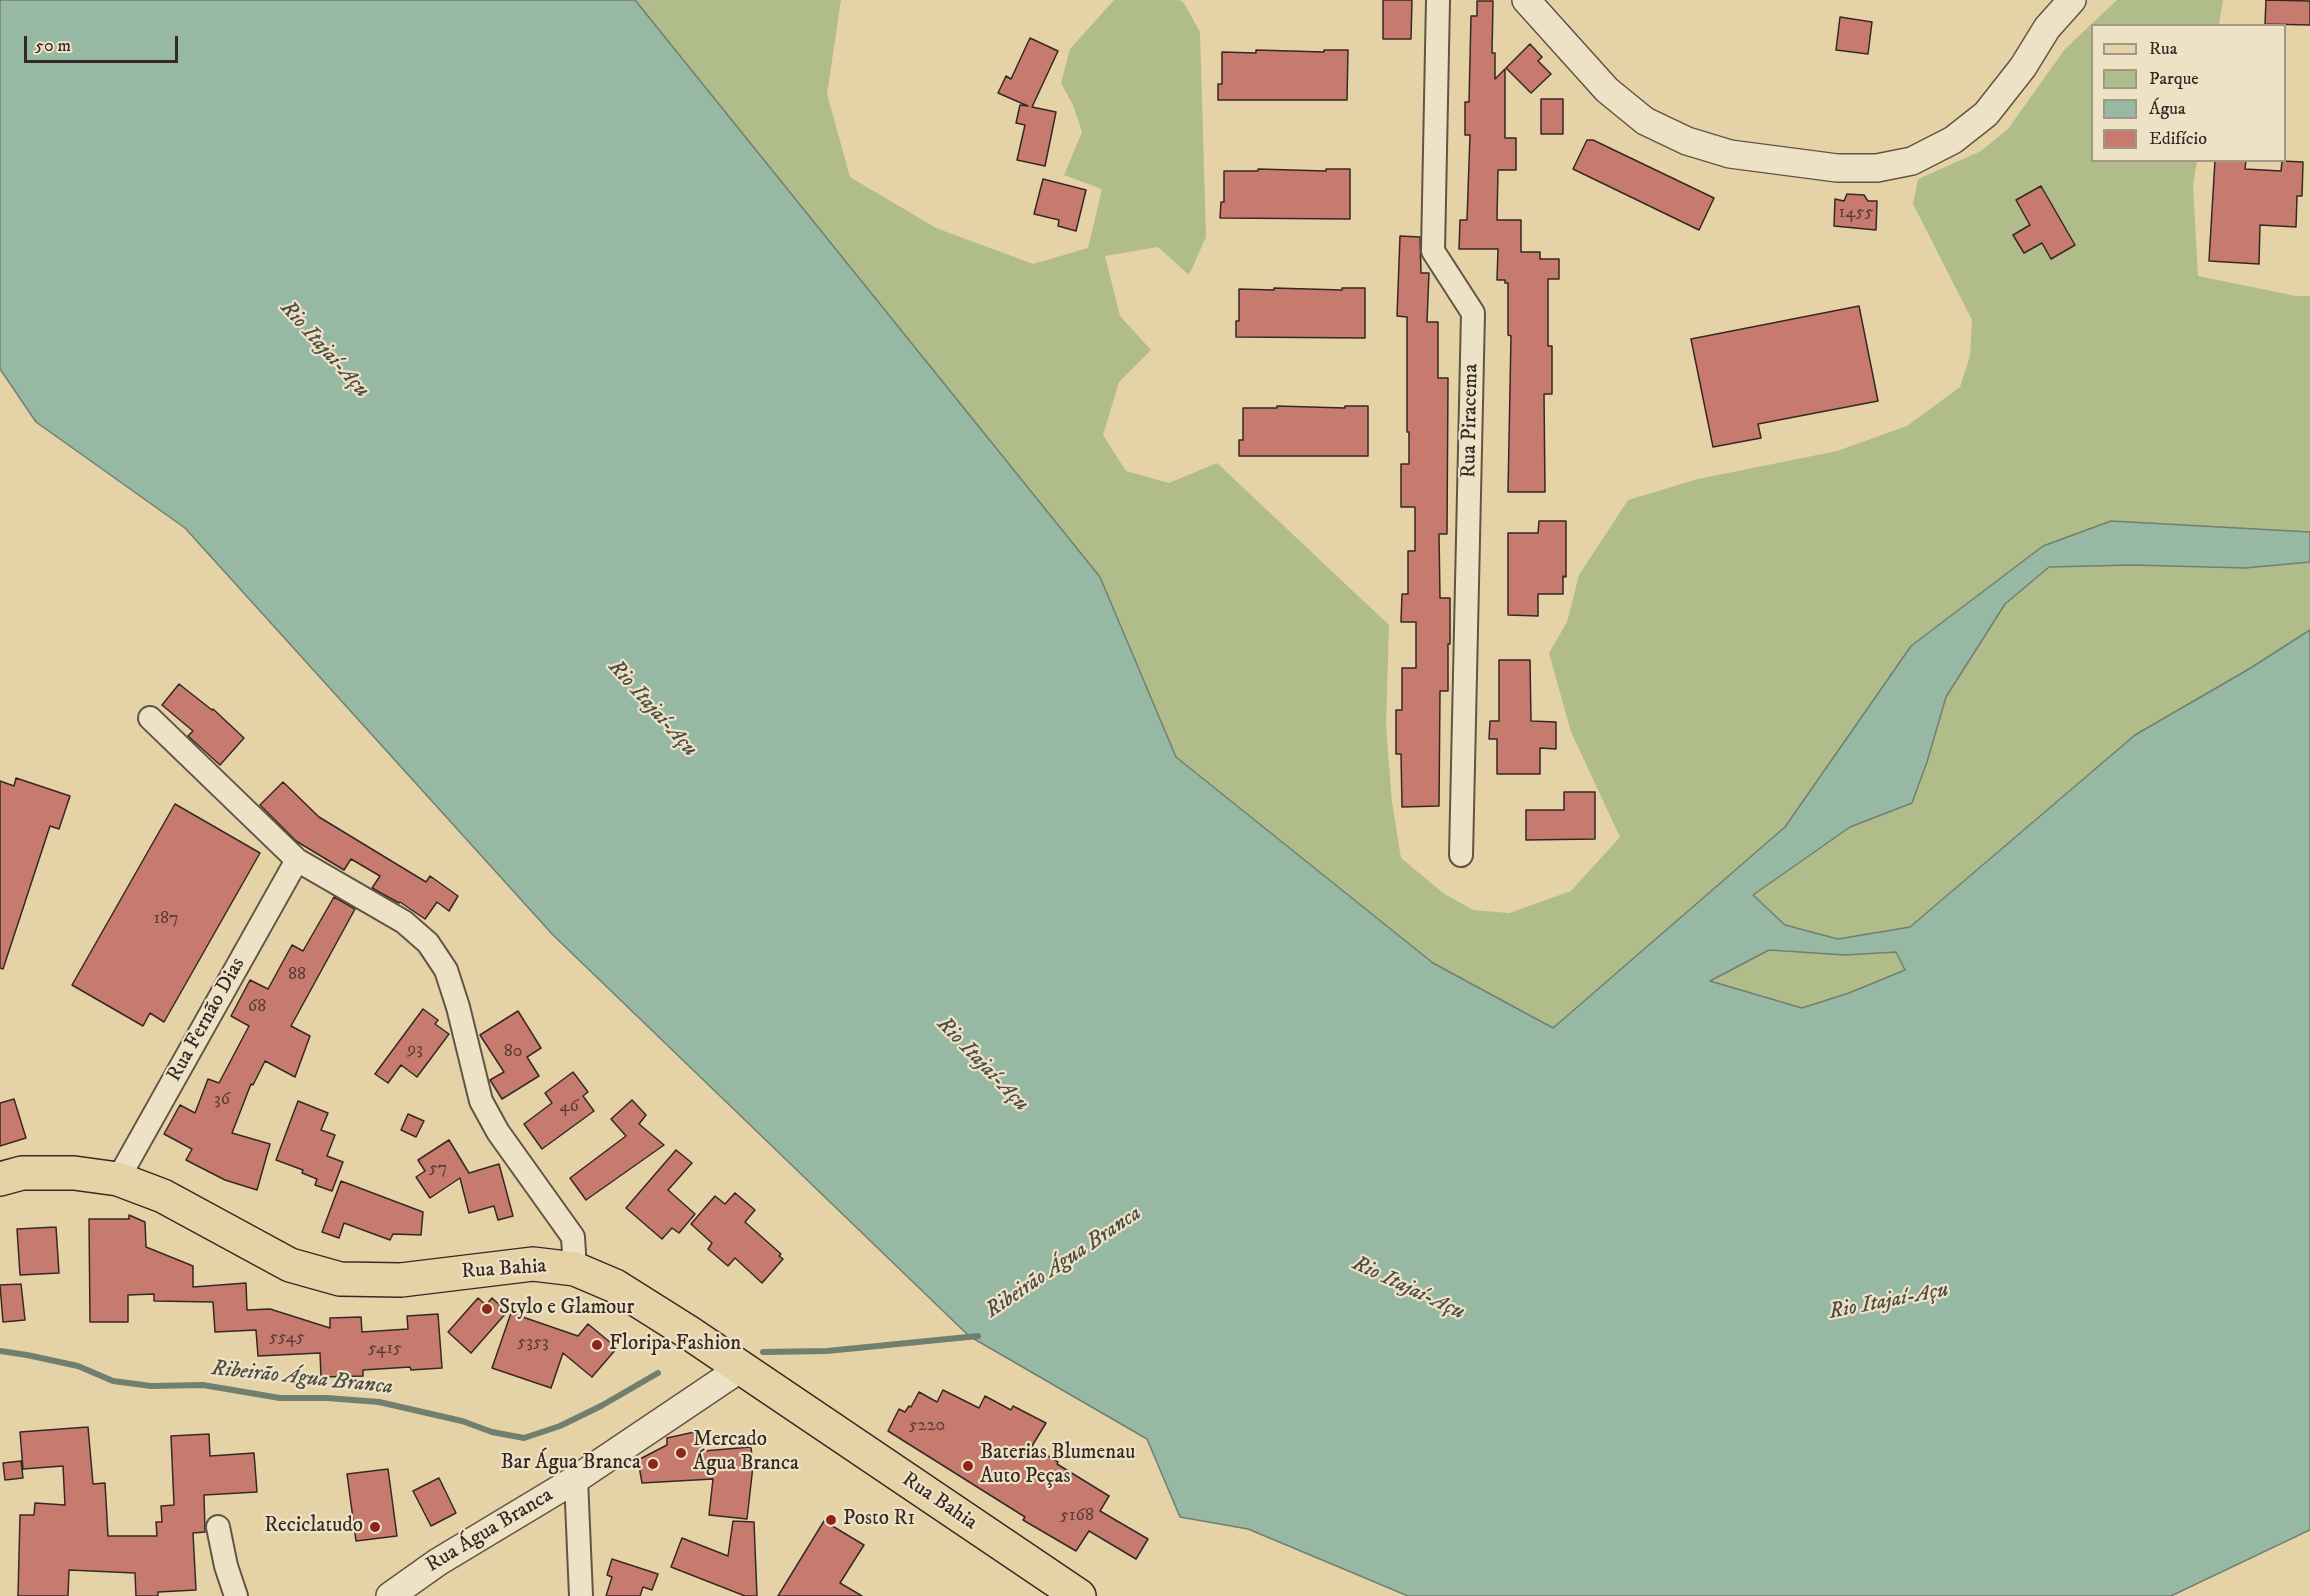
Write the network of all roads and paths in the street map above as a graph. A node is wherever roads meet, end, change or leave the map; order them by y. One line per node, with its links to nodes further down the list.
1 (1438, 0): 5 (street, Rua Piracema)
2 (1526, 0): 3 (street)
3 (2072, 0)
4 (150, 718): 6 (street)
5 (1461, 855)
6 (297, 860): 8 (street, Rua Fernão Dias); 9 (street)
7 (0, 1179): 8 (main road, Rua Bahia)
8 (118, 1179): 9 (main road, Rua Bahia)
9 (575, 1269): 10 (main road, Rua Bahia)
10 (741, 1368): 11 (street, Rua Água Branca); 16 (main road, Rua Bahia)
11 (576, 1479): 14 (street, Rua Água Branca); 15 (street)
12 (218, 1527): 13 (street)
13 (236, 1596)
14 (390, 1596)
15 (581, 1596)
16 (1079, 1596)

